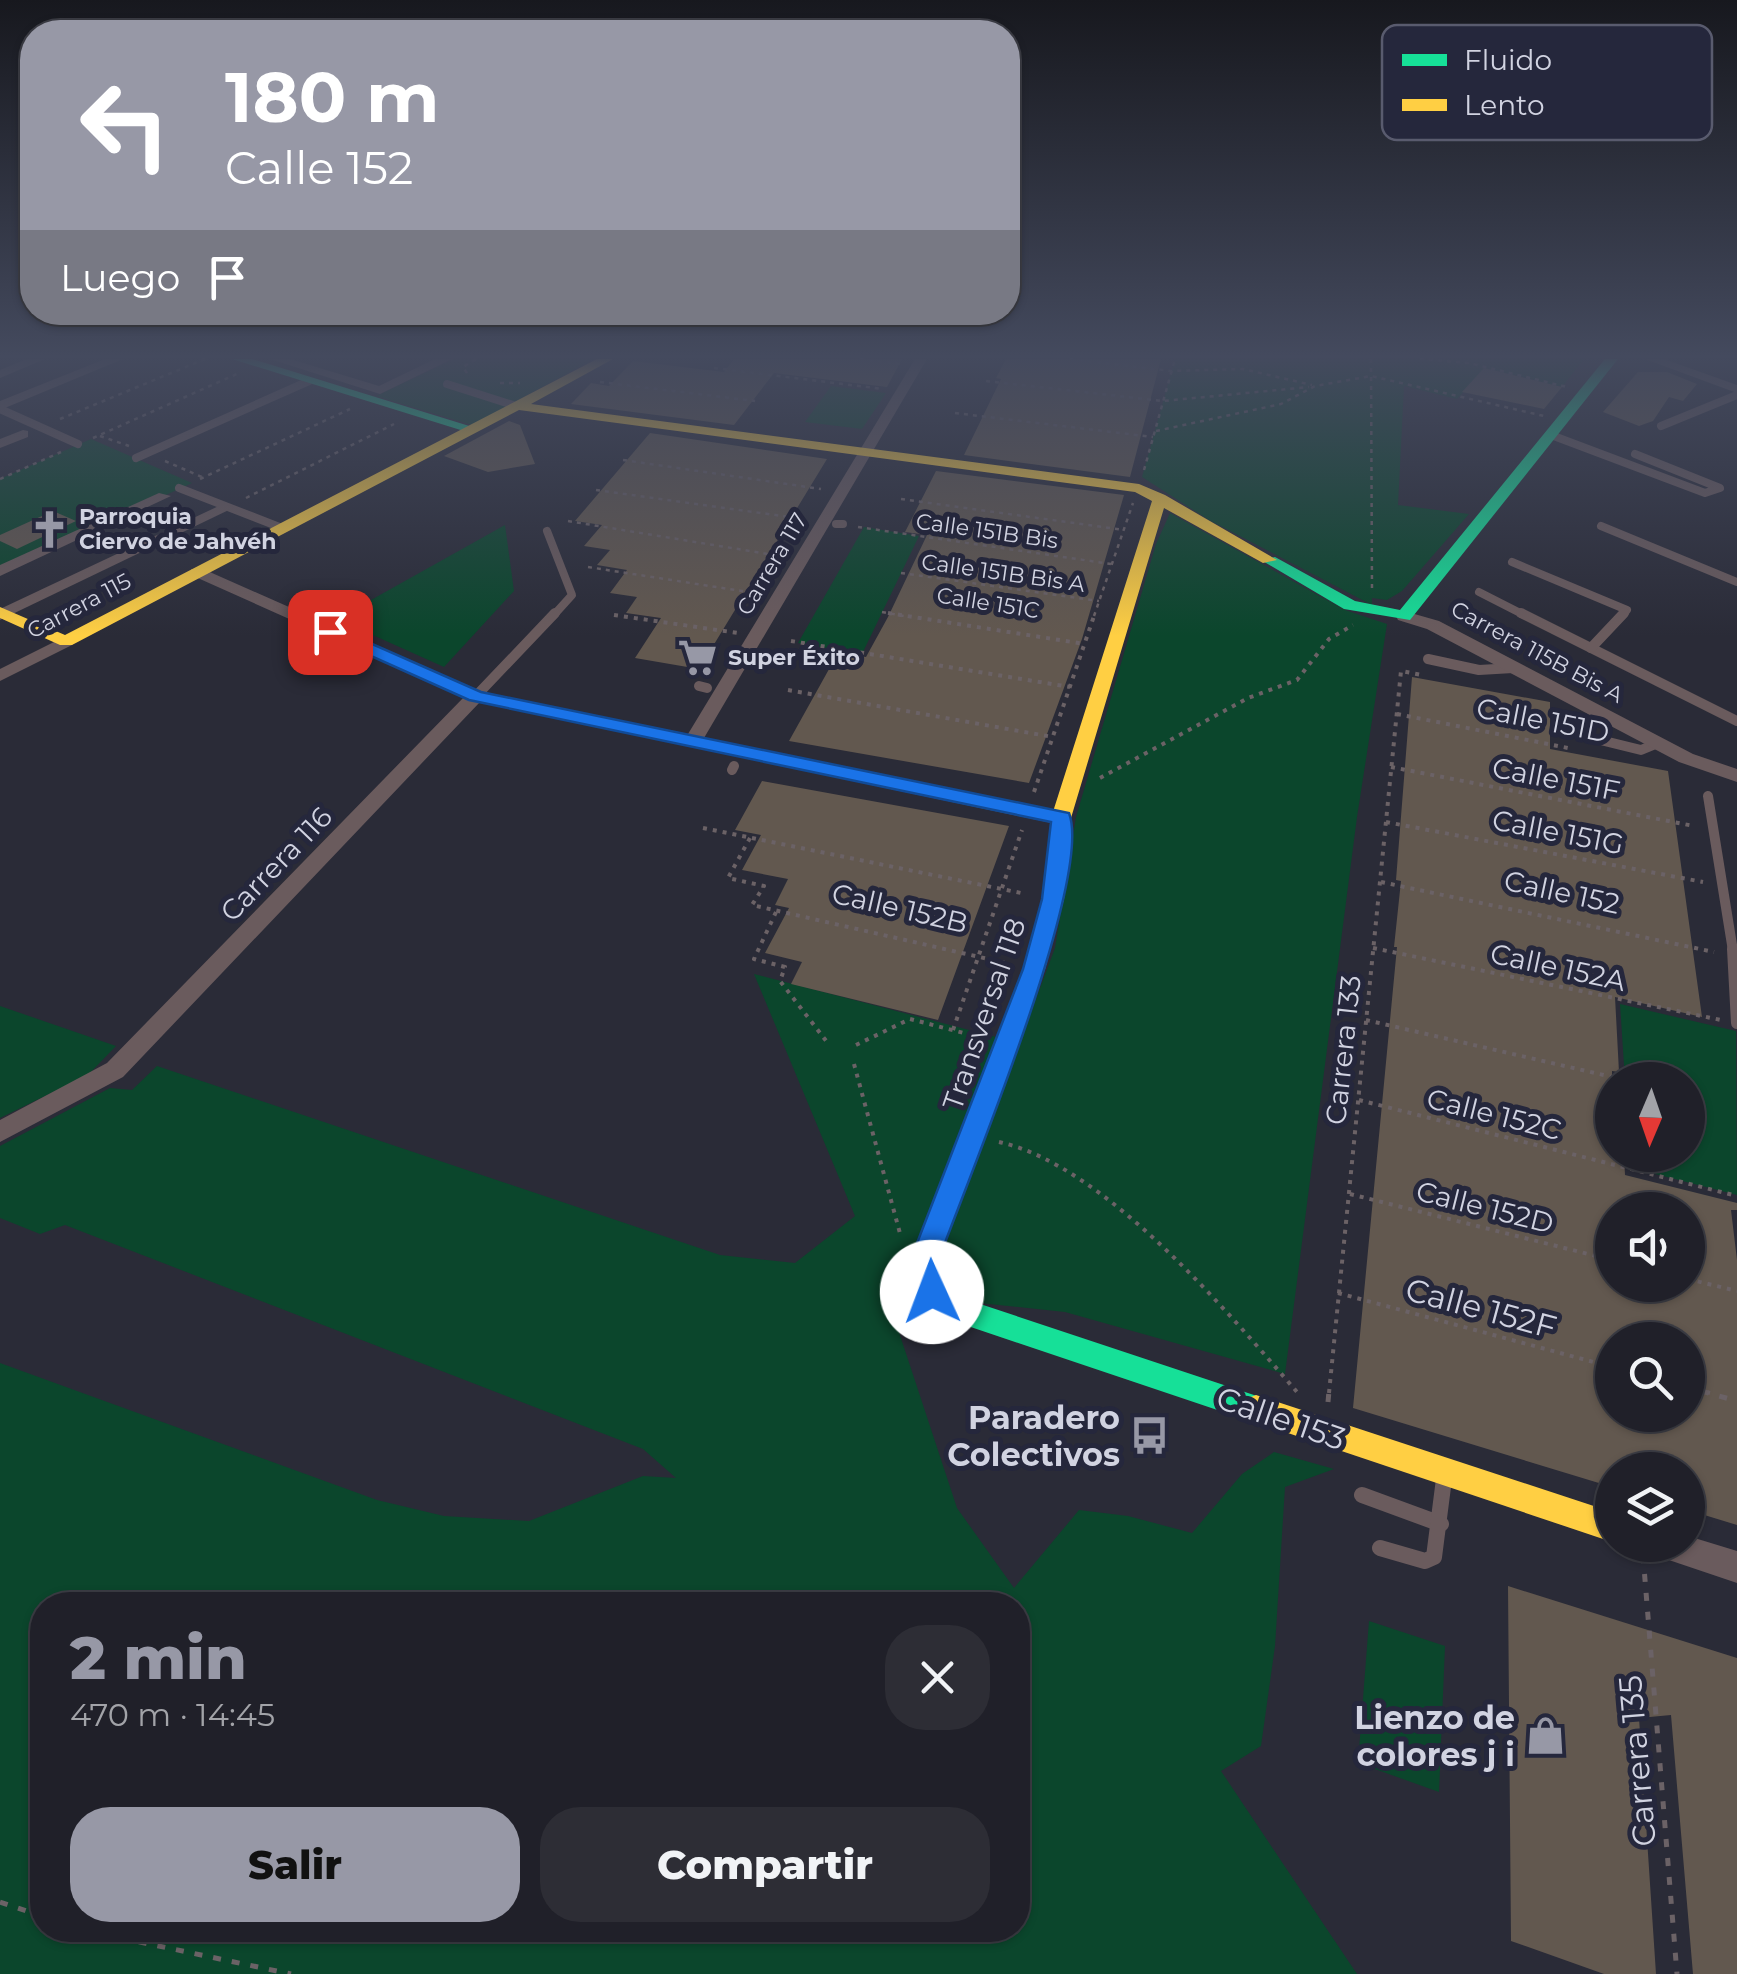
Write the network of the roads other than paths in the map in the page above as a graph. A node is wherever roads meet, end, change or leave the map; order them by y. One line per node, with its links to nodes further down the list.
1 (151, 451): 8 (lane)
2 (428, 451): 13 (street, Carrera 115)
3 (859, 451): 6 (street)
4 (1538, 451): 21 (street)
5 (1610, 451): 7 (lane)
6 (866, 452): 10 (street); 30 (street, Carrera 117)
7 (1635, 454)
8 (136, 458)
9 (171, 492): 11 (lane); 16 (street)
10 (1151, 493): 21 (street, Carrera 115B Bis A); 34 (street, Transversal 118)
11 (228, 507): 13 (lane); 20 (street)
12 (1601, 526): 18 (lane)
13 (282, 528): 17 (street, Carrera 115)
14 (547, 531): 27 (lane)
15 (1512, 562): 23 (lane)
16 (0, 571)
17 (196, 572): 22 (street, Carrera 115); 27 (street)
18 (1737, 582)
19 (1479, 592): 23 (lane)
20 (1, 614): 22 (street)
21 (1404, 616): 25 (street, Carrera 115B Bis A)
22 (66, 641): 26 (street, Carrera 115)
23 (1591, 648): 29 (lane)
24 (1428, 660): 25 (lane)
25 (1513, 668): 31 (street, Carrera 115B Bis A)
26 (0, 676)
27 (476, 696): 30 (street); 36 (street, Carrera 116)
28 (1578, 721): 31 (lane)
29 (1737, 721)
30 (693, 741): 34 (street)
31 (1658, 743): 32 (street, Carrera 115B Bis A)
32 (1737, 776)
33 (1708, 796): 35 (lane)
34 (1062, 818): 37 (street, Transversal 118)
35 (1736, 1023)
36 (0, 1132)
37 (950, 1307): 38 (street, Calle 153)
38 (1444, 1474): 40 (street, Calle 153); 41 (lane)
39 (1362, 1495): 41 (lane)
40 (1595, 1523)
41 (1441, 1524): 42 (lane)
42 (1380, 1548)
43 (1705, 1557): 44 (street)
44 (1737, 1567)

